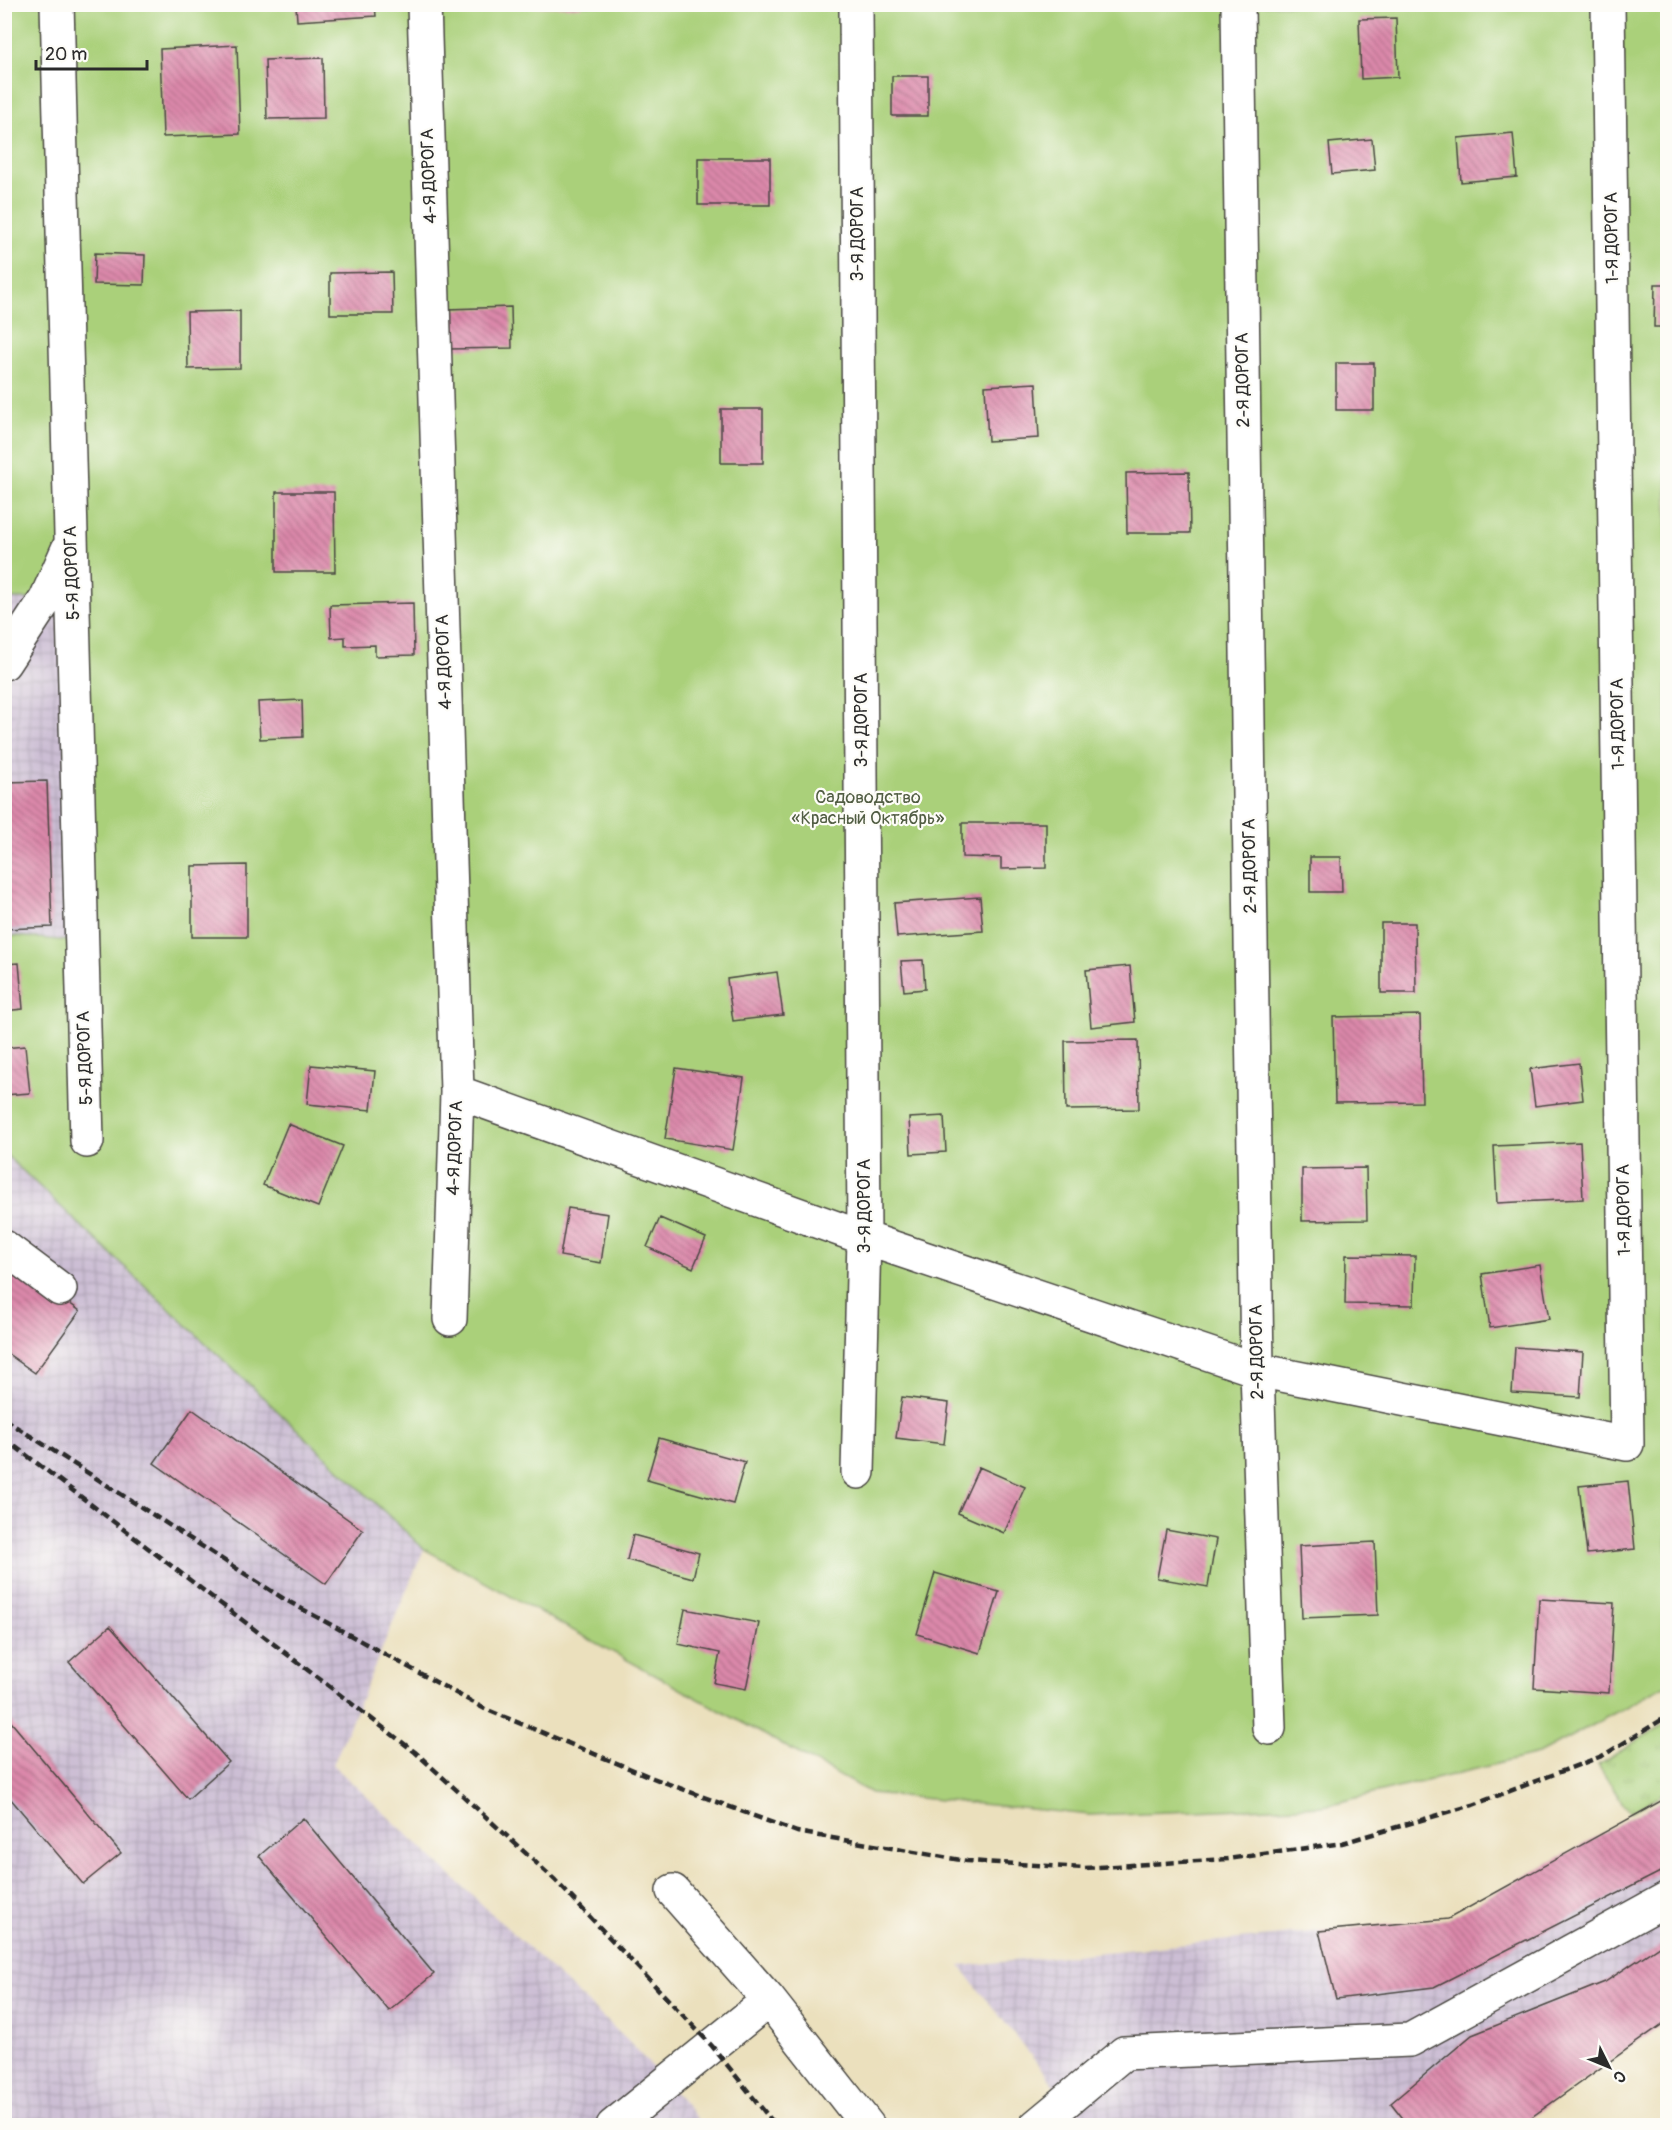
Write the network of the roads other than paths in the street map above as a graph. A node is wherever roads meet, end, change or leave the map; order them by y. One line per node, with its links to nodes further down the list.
1 (57, 4): 6 (street, 5-Я ДОРОГА)
2 (424, 4): 8 (street, 4-Я ДОРОГА)
3 (856, 4): 10 (street, 3-Я ДОРОГА)
4 (1238, 4): 14 (street, 2-Я ДОРОГА)
5 (1608, 4): 14 (street, 1-Я ДОРОГА)
6 (71, 542): 7 (street); 9 (street, 5-Я ДОРОГА)
7 (4, 663)
8 (457, 1092): 10 (street); 13 (street, 4-Я ДОРОГА)
9 (87, 1141)
10 (864, 1238): 14 (street); 15 (street, 3-Я ДОРОГА)
11 (4, 1246): 12 (street)
12 (60, 1289)
13 (450, 1319)
14 (1257, 1370): 16 (street, 2-Я ДОРОГА)
15 (858, 1472)
16 (1269, 1728)
17 (673, 1891): 19 (street)
18 (1668, 1898): 22 (street)
19 (769, 2000): 20 (street); 21 (street)
20 (613, 2126)
21 (868, 2126)
22 (1036, 2126)

